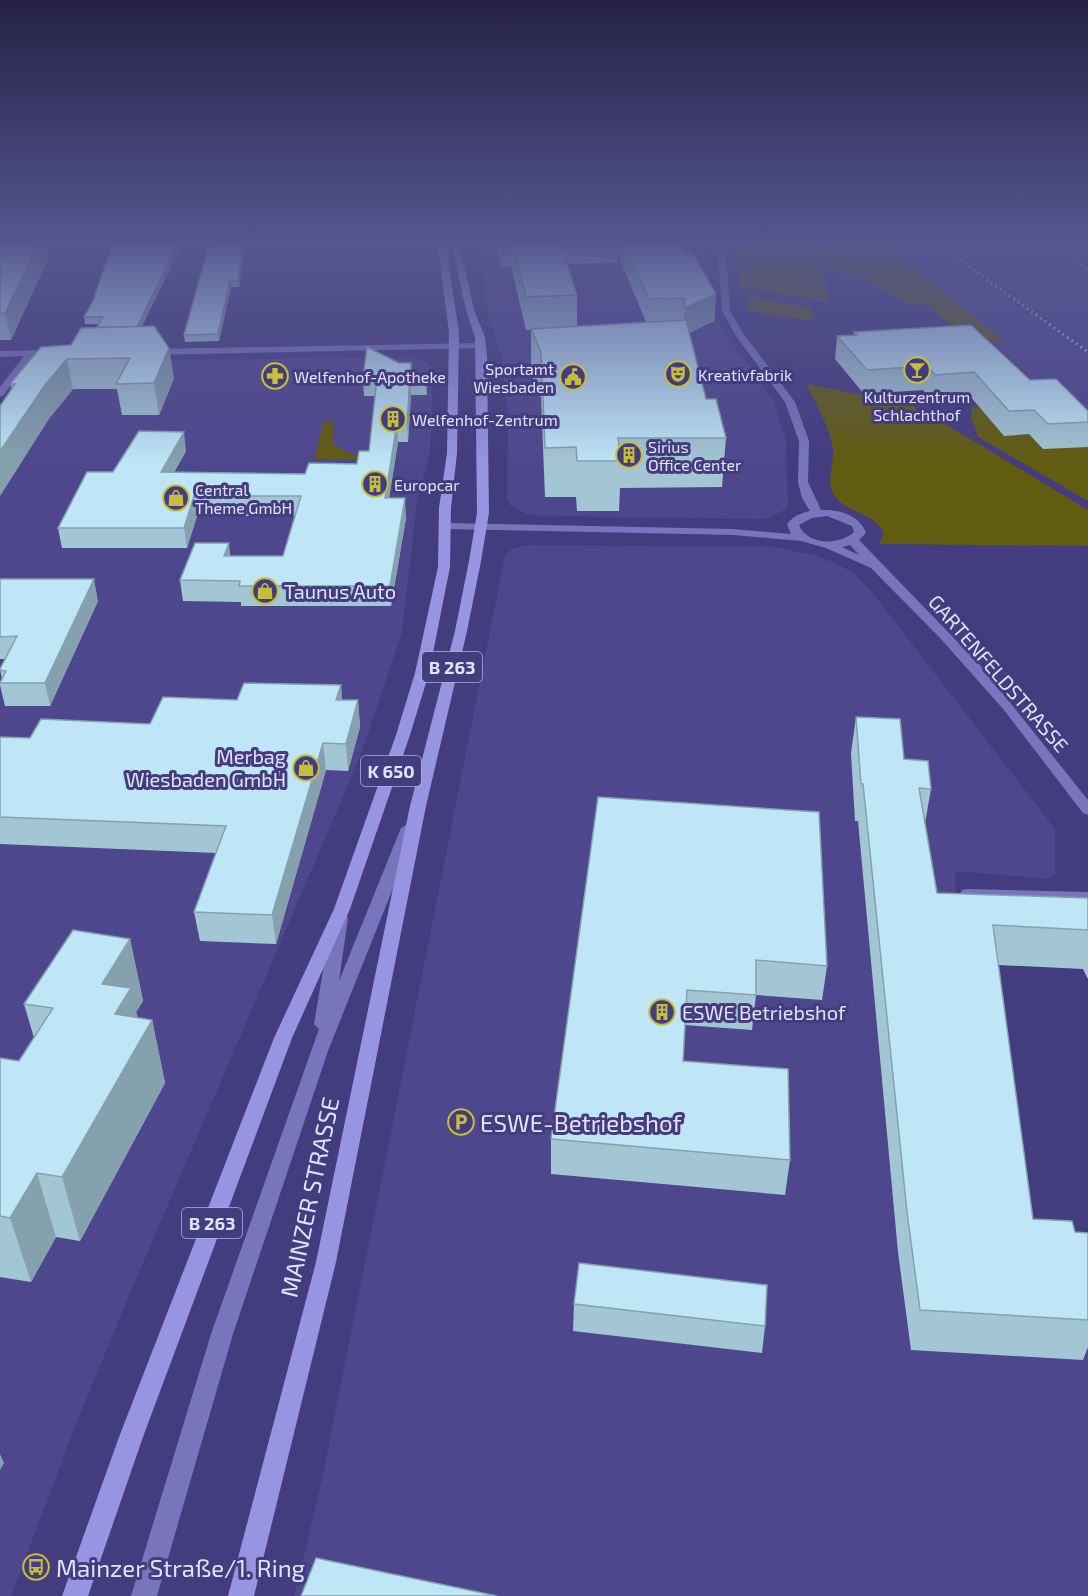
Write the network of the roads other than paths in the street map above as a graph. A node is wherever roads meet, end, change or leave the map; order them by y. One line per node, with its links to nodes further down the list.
1 (451, 315): 5 (main road, MAINZER STRASSE)
2 (473, 315): 4 (main road, MAINZER STRASSE)
3 (729, 315): 11 (street)
4 (481, 346): 5 (street); 14 (main road, MAINZER STRASSE)
5 (452, 347): 6 (street); 13 (main road, MAINZER STRASSE / B 263)
6 (144, 352)
7 (31, 353): 8 (street); 9 (street); 10 (street)
8 (65, 353)
9 (0, 354)
10 (0, 394)
11 (818, 513): 12 (street); 17 (street)
12 (793, 524): 15 (street); 16 (street)
13 (445, 526): 14 (street); 20 (main road, MAINZER STRASSE / B 263)
14 (482, 527): 15 (street); 21 (main road, MAINZER STRASSE / B 263)
15 (733, 532): 16 (street)
16 (803, 538): 18 (street)
17 (852, 540): 18 (street); 19 (street, GARTENFELDSTRASSE)
18 (827, 544): 19 (street, GARTENFELDSTRASSE)
19 (874, 567): 22 (street, GARTENFELDSTRASSE)
20 (422, 673): 25 (main road, MAINZER STRASSE / K 650)
21 (418, 806): 26 (street, MAINZER STRASSE / K 650); 29 (main road, MAINZER STRASSE / B 263)
22 (1088, 810)
23 (968, 894): 24 (street)
24 (1088, 897)
25 (342, 909): 26 (street, MAINZER STRASSE / K 650); 27 (main road, MAINZER STRASSE / B 263)
26 (319, 1051): 28 (street, MAINZER STRASSE / K 650)
27 (75, 1596)
28 (144, 1596)
29 (241, 1596)

